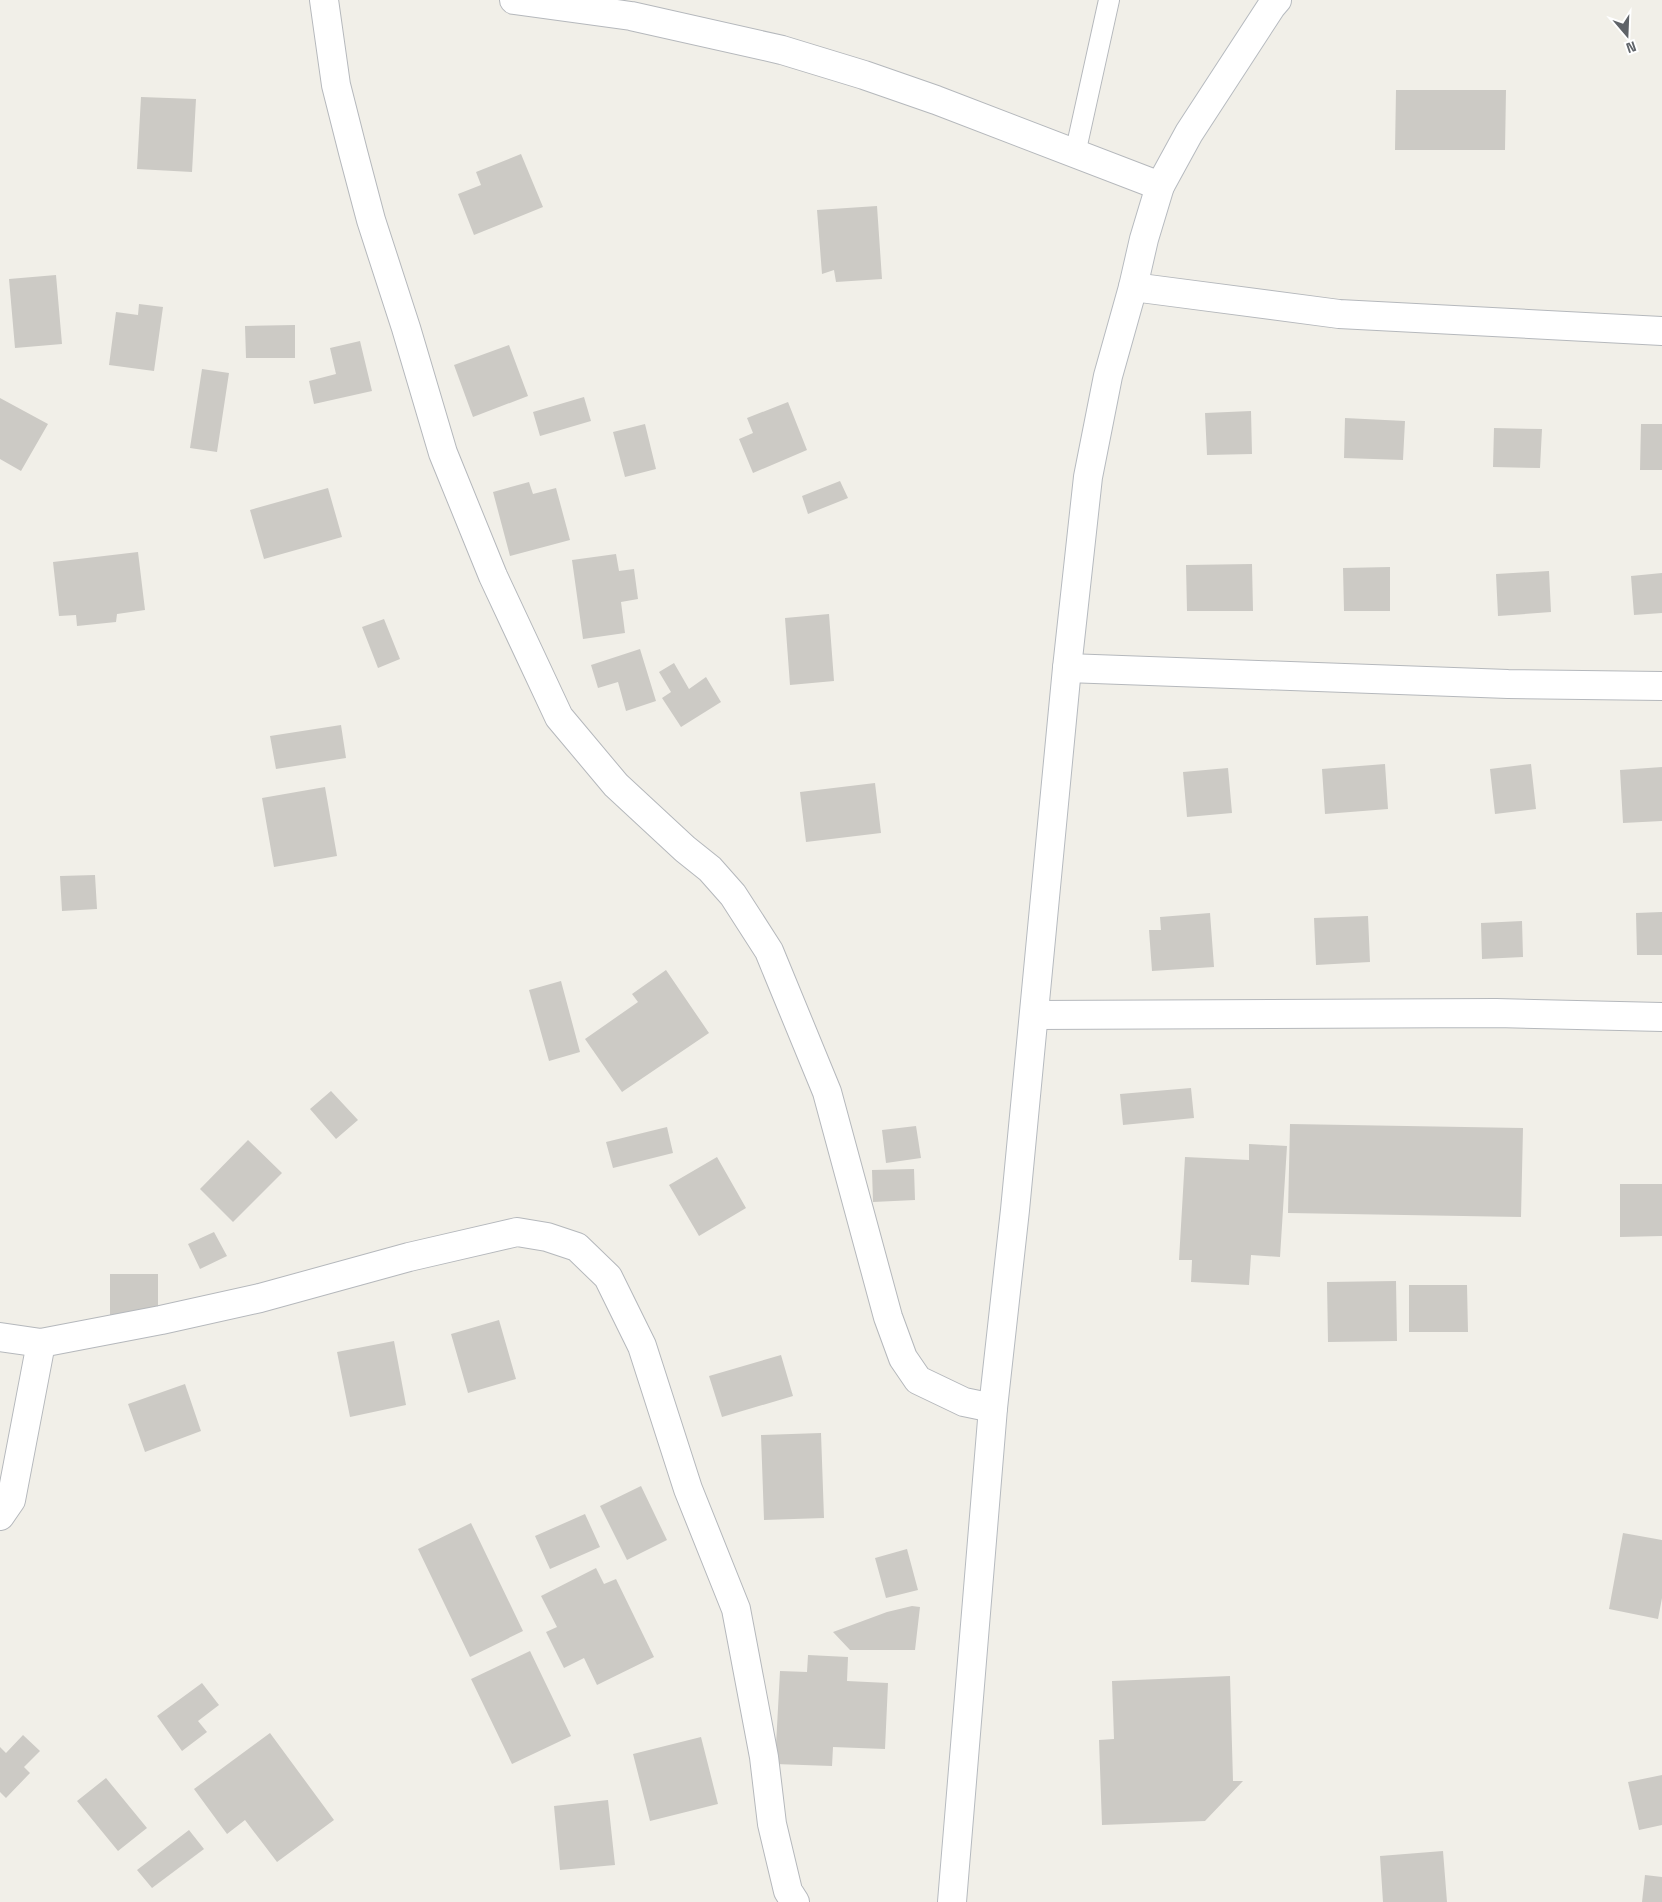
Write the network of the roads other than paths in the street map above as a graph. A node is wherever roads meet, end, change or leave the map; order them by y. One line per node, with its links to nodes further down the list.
1 (324, 0): 15 (street)
2 (514, 0): 5 (street)
3 (1109, 0): 5 (lane)
4 (1278, 0): 6 (street)
5 (1075, 154): 6 (street)
6 (1160, 186): 7 (street)
7 (1133, 287): 8 (street); 9 (street)
8 (1662, 331)
9 (1067, 668): 10 (street); 11 (street)
10 (1662, 686)
11 (1034, 1015): 12 (street); 15 (street)
12 (1662, 1017)
13 (0, 1337): 14 (street)
14 (41, 1343): 16 (street); 17 (street)
15 (993, 1408): 18 (street)
16 (0, 1516)
17 (795, 1902)
18 (952, 1902)

